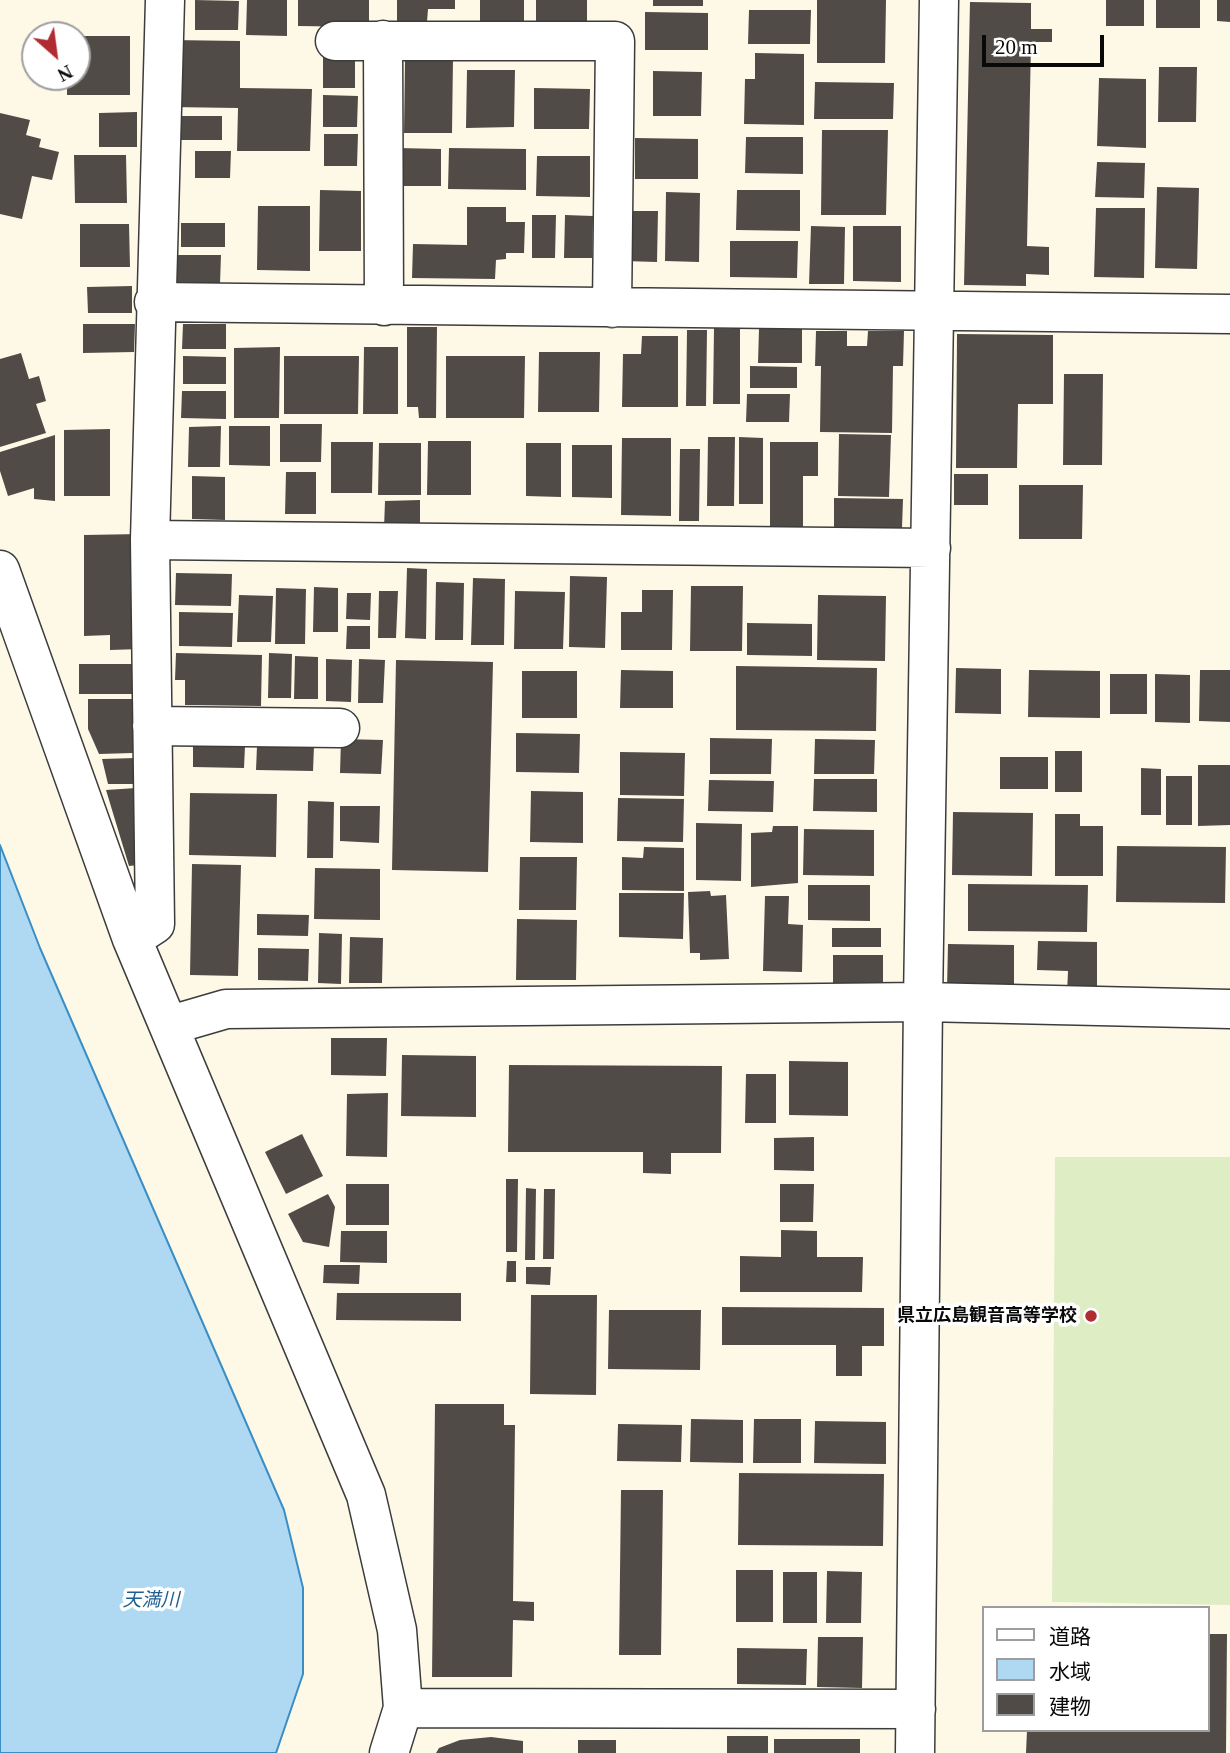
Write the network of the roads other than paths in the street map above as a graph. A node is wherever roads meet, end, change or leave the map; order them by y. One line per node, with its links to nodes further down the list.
1 (165, 0): 5 (street)
2 (939, 0): 8 (street)
3 (383, 40): 4 (street); 6 (street); 7 (street)
4 (335, 41)
5 (154, 303): 6 (street); 10 (street)
6 (384, 306): 7 (street)
7 (612, 308): 8 (street)
8 (934, 313): 9 (street); 11 (street)
9 (1230, 314)
10 (150, 540): 11 (street); 13 (street)
11 (931, 548): 16 (street)
12 (0, 570): 15 (street)
13 (152, 726): 14 (street); 15 (street)
14 (340, 728)
15 (132, 939): 18 (street)
16 (923, 1002): 17 (street); 18 (street); 20 (street)
17 (1230, 1009)
18 (171, 1025): 19 (street)
19 (403, 1708): 20 (street); 21 (street)
20 (916, 1709): 22 (street)
21 (389, 1753)
22 (915, 1753)

